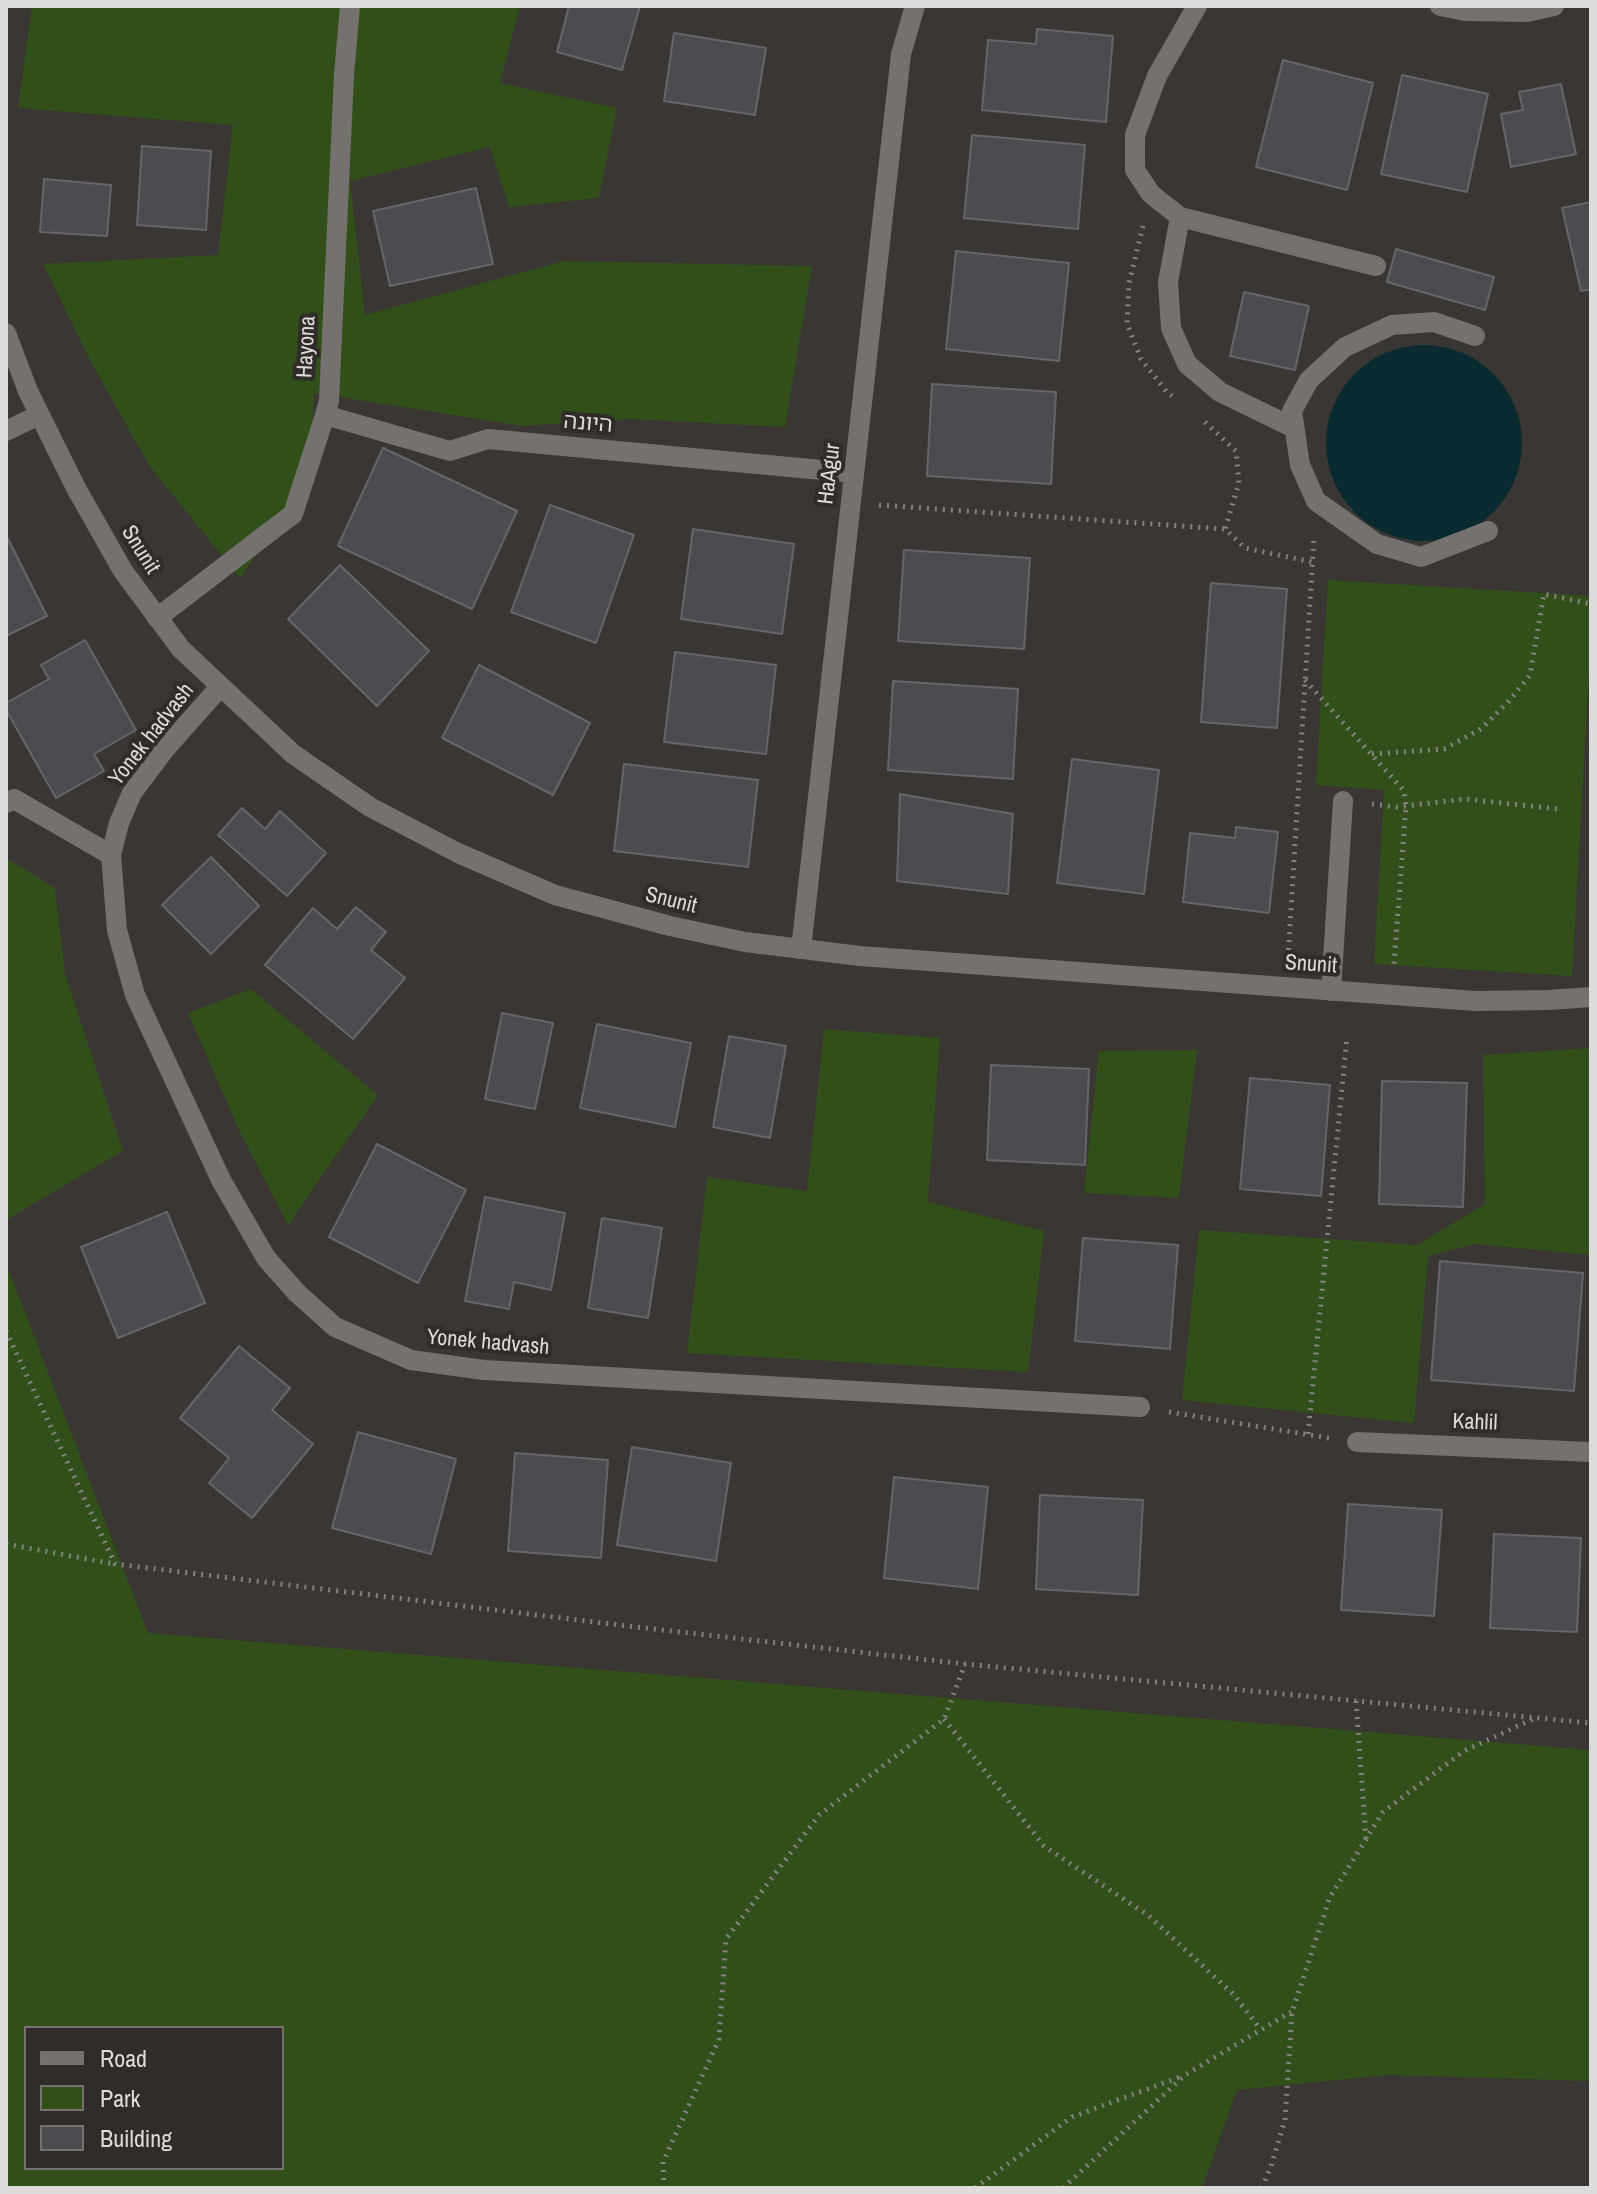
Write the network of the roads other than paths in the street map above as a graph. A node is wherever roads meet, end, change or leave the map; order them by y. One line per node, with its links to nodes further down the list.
1 (350, 6): 11 (street, Hayona)
2 (915, 6): 14 (street, HaAgur)
3 (1197, 6): 6 (street)
4 (1440, 6): 5 (street)
5 (1554, 6)
6 (1180, 217): 7 (street); 12 (street)
7 (1376, 266)
8 (6, 333): 10 (street, Snunit)
9 (1475, 336): 12 (street)
10 (39, 415): 13 (street); 16 (street, Snunit)
11 (325, 415): 14 (street, היונה); 16 (street, Hayona)
12 (1294, 428): 15 (street)
13 (6, 431)
14 (854, 473): 21 (street, HaAgur)
15 (1488, 531)
16 (157, 618): 17 (street, Snunit)
17 (220, 687): 20 (street, Yonek hadvash); 21 (street, Snunit)
18 (1343, 801): 22 (street)
19 (6, 803): 20 (street)
20 (111, 855): 24 (street, Yonek hadvash)
21 (801, 949): 22 (street, Snunit)
22 (1331, 991): 23 (street, Snunit)
23 (1591, 997)
24 (1140, 1407)
25 (1357, 1442): 26 (street, Kahlil)
26 (1591, 1452)

